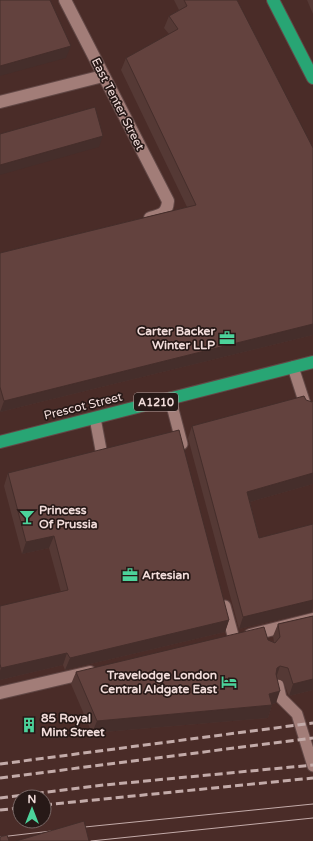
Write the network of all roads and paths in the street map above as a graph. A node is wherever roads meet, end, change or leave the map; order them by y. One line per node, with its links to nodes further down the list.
1 (65, 0): 3 (street, East Tenter Street)
2 (273, 0): 4 (highway)
3 (104, 76): 5 (street); 6 (street, East Tenter Street)
4 (313, 78)
5 (0, 102)
6 (139, 221)
7 (313, 362): 8 (highway, Prescot Street / A1210)
8 (293, 367): 9 (highway, Prescot Street / A1210); 10 (lane)
9 (170, 398): 11 (highway, Prescot Street / A1210); 14 (lane)
10 (306, 406)
11 (94, 418): 12 (highway, Prescot Street / A1210); 13 (lane)
12 (0, 442)
13 (101, 450)
14 (186, 457)
15 (222, 593): 17 (lane)
16 (313, 619): 17 (street)
17 (234, 639): 18 (street)
18 (219, 642)
19 (98, 670): 21 (street)
20 (278, 685): 22 (lane)
21 (0, 693)
22 (313, 766)

